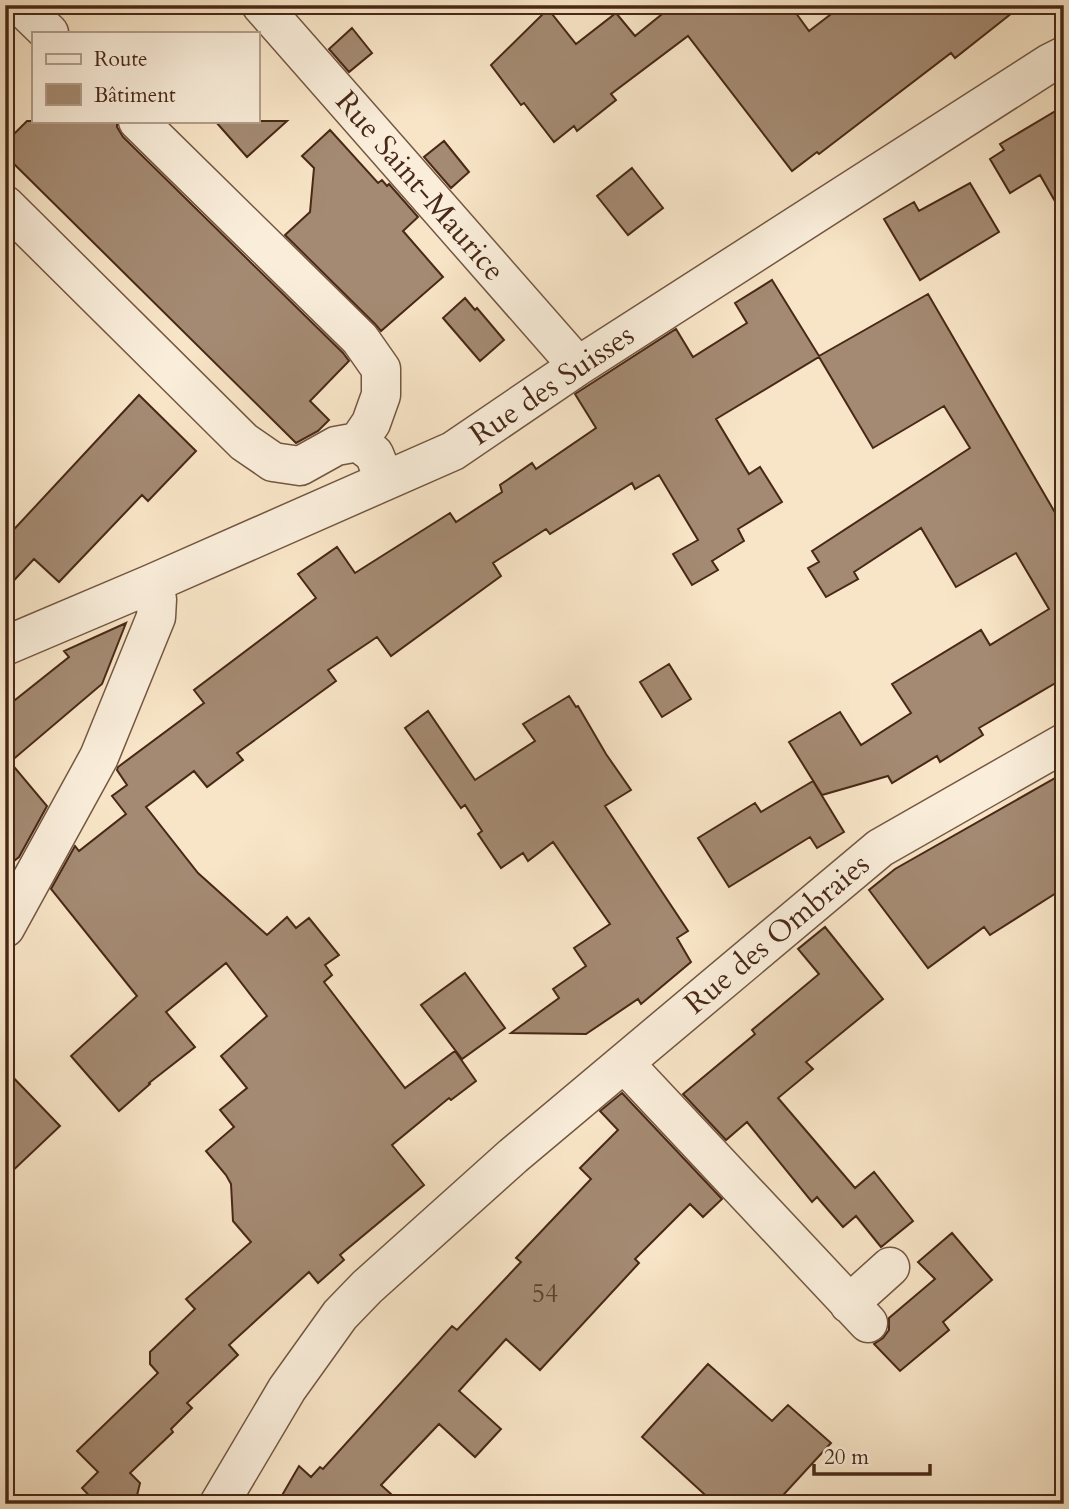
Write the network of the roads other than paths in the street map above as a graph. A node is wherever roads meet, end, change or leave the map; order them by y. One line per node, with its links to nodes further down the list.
1 (20, 5): 3 (street)
2 (261, 5): 7 (street, Rue Saint-Maurice)
3 (48, 32)
4 (1064, 56): 7 (street, Rue des Suisses)
5 (139, 122): 8 (street)
6 (5, 205): 8 (street)
7 (578, 366): 9 (street, Rue des Suisses)
8 (358, 442): 9 (street)
9 (385, 481): 10 (street, Rue des Suisses)
10 (151, 584): 11 (street, Rue des Suisses); 13 (street)
11 (5, 646)
12 (1064, 743): 14 (street, Rue des Ombraies)
13 (5, 928)
14 (624, 1063): 15 (street); 16 (street, Rue des Ombraies)
15 (890, 1268)
16 (219, 1504)

